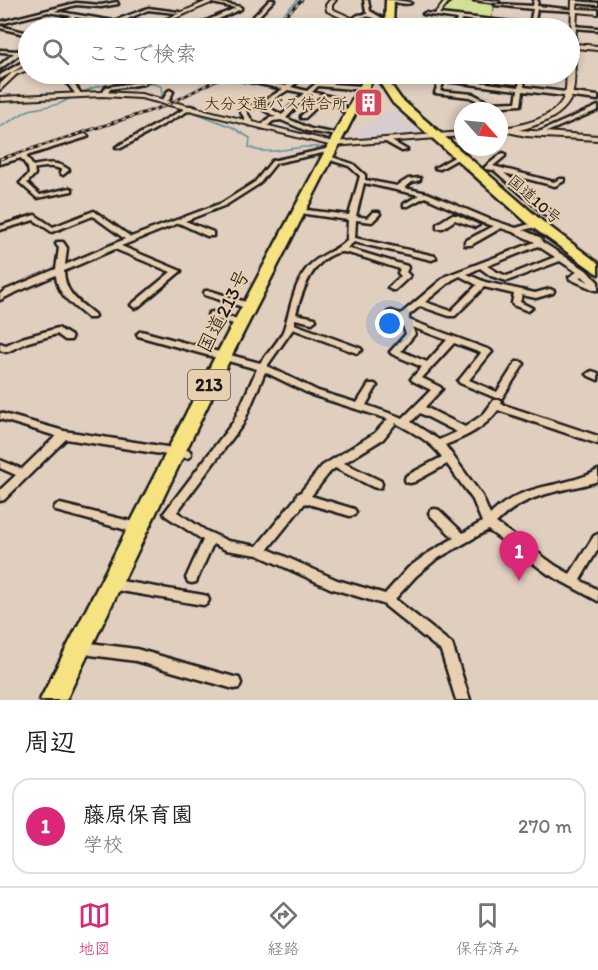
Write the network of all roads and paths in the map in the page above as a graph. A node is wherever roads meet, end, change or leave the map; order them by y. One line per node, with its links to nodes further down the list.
1 (127, 0): 18 (street)
2 (200, 0): 11 (street)
3 (233, 0): 14 (street)
4 (272, 0): 31 (street)
5 (333, 0): 32 (street)
6 (366, 0): 23 (street)
7 (393, 0): 13 (street); 35 (highway)
8 (448, 0): 24 (street)
9 (475, 0): 12 (street)
10 (536, 0): 17 (street)
11 (212, 1): 14 (street); 20 (street)
12 (497, 2): 17 (street); 37 (street)
13 (409, 3)
14 (222, 4): 30 (street)
15 (574, 4): 16 (street); 17 (street); 19 (street)
16 (598, 4)
17 (534, 8): 38 (street)
18 (47, 11): 22 (street); 25 (street)
19 (598, 12)
20 (184, 13): 28 (street); 29 (street)
21 (425, 14): 24 (street)
22 (76, 15): 26 (street); 27 (street)
23 (372, 15): 33 (street); 34 (street)
24 (436, 15): 36 (street)
25 (24, 18)
26 (69, 18)
27 (88, 18)
28 (124, 18)
29 (173, 18)
30 (218, 18)
31 (254, 18)
32 (345, 18)
33 (357, 18)
34 (377, 18)
35 (392, 18)
36 (456, 18)
37 (493, 18)
38 (533, 18)
39 (18, 20): 40 (street)
40 (0, 25): 43 (street)
41 (580, 28): 42 (street)
42 (598, 29)
43 (18, 31)
44 (580, 47): 45 (street)
45 (598, 48)
46 (0, 51): 47 (street)
47 (16, 52): 48 (street)
48 (0, 67)
49 (18, 67): 51 (street)
50 (18, 72): 66 (street)
51 (0, 77)
52 (71, 84): 73 (street)
53 (135, 84): 72 (street)
54 (264, 84): 67 (street)
55 (293, 84): 67 (street)
56 (317, 84): 65 (street); 71 (street)
57 (367, 84): 65 (street); 70 (highway); 85 (highway, 国道213号 / 213); 98 (highway, 国道213号 / 213)
58 (385, 84): 70 (highway, 国道10号)
59 (396, 84): 94 (highway, 国道10号)
60 (440, 84): 75 (street)
61 (474, 84): 75 (street)
62 (481, 84): 68 (street)
63 (523, 84): 68 (street)
64 (569, 84): 76 (street)
65 (327, 86)
66 (0, 88)
67 (287, 89): 71 (street); 81 (street)
68 (522, 90): 75 (street); 76 (street)
69 (170, 92): 80 (street)
70 (389, 92): 94 (highway, 国道10号)
71 (308, 93): 74 (street); 87 (street)
72 (105, 94): 73 (street); 80 (street)
73 (78, 95): 79 (street)
74 (317, 95): 77 (street); 82 (street)
75 (471, 95)
76 (569, 95): 78 (street); 90 (street)
77 (325, 96): 85 (street); 86 (street)
78 (598, 98)
79 (0, 99)
80 (166, 100): 83 (street)
81 (260, 105): 87 (street); 88 (street)
82 (305, 105)
83 (192, 107): 88 (street); 97 (street)
84 (598, 108): 92 (street)
85 (350, 112): 98 (highway, 国道213号 / 213)
86 (303, 117)
87 (282, 118): 89 (street); 98 (street)
88 (251, 124): 89 (street)
89 (263, 127): 98 (street)
90 (509, 130): 92 (street)
91 (454, 135): 94 (street)
92 (535, 135): 95 (street)
93 (85, 136): 101 (street)
94 (443, 136): 96 (street); 99 (highway, 国道10号); 107 (highway, 国道10号)
95 (598, 138)
96 (386, 140): 98 (street); 100 (street)
97 (118, 147)
98 (333, 148): 111 (street); 117 (highway, 国道213号 / 213); 121 (street); 152 (highway, 国道213号 / 213)
99 (454, 149)
100 (404, 150)
101 (22, 156): 104 (street); 105 (street)
102 (460, 156): 106 (street); 123 (highway, 国道10号)
103 (502, 156): 107 (street)
104 (0, 162)
105 (31, 168): 108 (street); 113 (street)
106 (438, 168)
107 (490, 168): 110 (street); 119 (street); 138 (highway, 国道10号)
108 (63, 173)
109 (418, 179): 112 (street)
110 (562, 180)
111 (363, 181): 112 (street); 120 (street)
112 (399, 188): 115 (street)
113 (70, 190)
114 (445, 192): 115 (street)
115 (428, 195): 116 (street); 122 (street)
116 (406, 205)
117 (306, 212): 120 (street); 166 (highway, 国道213号 / 213)
118 (376, 213): 120 (street)
119 (554, 218)
120 (352, 219): 129 (street)
121 (179, 221): 128 (street); 130 (street)
122 (486, 221): 124 (street); 125 (street)
123 (537, 224): 127 (street); 140 (highway, 国道10号)
124 (440, 226)
125 (499, 226): 127 (street); 131 (street)
126 (0, 228): 130 (street)
127 (516, 230): 132 (street)
128 (210, 234)
129 (351, 239): 135 (street); 136 (street)
130 (130, 240): 134 (street)
131 (468, 243)
132 (539, 243): 137 (street); 139 (street)
133 (60, 244): 141 (street)
134 (116, 247): 141 (street); 151 (street)
135 (342, 249): 145 (street); 159 (street)
136 (432, 258)
137 (560, 258): 139 (street); 144 (street)
138 (598, 261)
139 (482, 266): 142 (street)
140 (598, 270)
141 (58, 271): 149 (street); 156 (street)
142 (460, 273): 143 (street); 150 (street)
143 (482, 284): 147 (street); 150 (street)
144 (598, 286)
145 (392, 288)
146 (550, 291): 147 (street)
147 (519, 292): 153 (street)
148 (208, 293): 152 (street)
149 (0, 298)
150 (419, 303): 157 (street)
151 (135, 305)
152 (249, 306): 160 (highway, 国道213号 / 213)
153 (528, 309)
154 (391, 314): 157 (street)
155 (212, 315): 160 (street)
156 (91, 316)
157 (405, 319): 163 (street); 168 (street)
158 (312, 320): 159 (street)
159 (290, 321): 165 (street); 169 (street)
160 (241, 322): 166 (highway, 国道213号 / 213)
161 (141, 334): 166 (street)
162 (68, 339): 164 (street)
163 (453, 339): 168 (street); 171 (street)
164 (0, 346)
165 (357, 350)
166 (228, 359): 169 (street); 180 (highway, 国道213号 / 213)
167 (519, 364): 171 (street)
168 (429, 366): 173 (street)
169 (262, 367): 172 (street); 195 (street)
170 (372, 386): 172 (street)
171 (497, 401): 176 (street); 178 (street)
172 (360, 407): 175 (street)
173 (418, 408): 175 (street); 176 (street)
174 (0, 417): 177 (street)
175 (400, 420): 179 (street); 182 (street)
176 (466, 432): 179 (street)
177 (64, 435): 180 (street); 184 (street)
178 (598, 440)
179 (438, 444): 181 (street)
180 (181, 453): 194 (highway, 国道213号 / 213); 201 (highway, 国道213号 / 213)
181 (449, 458): 186 (street); 193 (street)
182 (334, 463): 187 (street); 189 (street)
183 (0, 464): 184 (street)
184 (24, 474): 188 (street)
185 (598, 474): 193 (street)
186 (410, 479)
187 (377, 484)
188 (0, 497)
189 (301, 497): 191 (street); 198 (street)
190 (60, 508): 194 (street)
191 (350, 512)
192 (435, 513): 196 (street)
193 (488, 524): 196 (street); 200 (street)
194 (138, 528): 207 (highway, 国道213号 / 213)
195 (210, 537): 198 (street); 199 (street)
196 (462, 539): 204 (street)
197 (598, 539): 200 (street)
198 (260, 551): 204 (street)
199 (192, 578)
200 (572, 582): 202 (street)
201 (121, 586): 203 (street); 205 (highway, 国道213号 / 213)
202 (598, 596)
203 (203, 600)
204 (387, 600): 209 (street)
205 (90, 649): 206 (street); 208 (highway, 国道213号 / 213)
206 (234, 683)
207 (53, 700)
208 (64, 700)
209 (463, 700)

